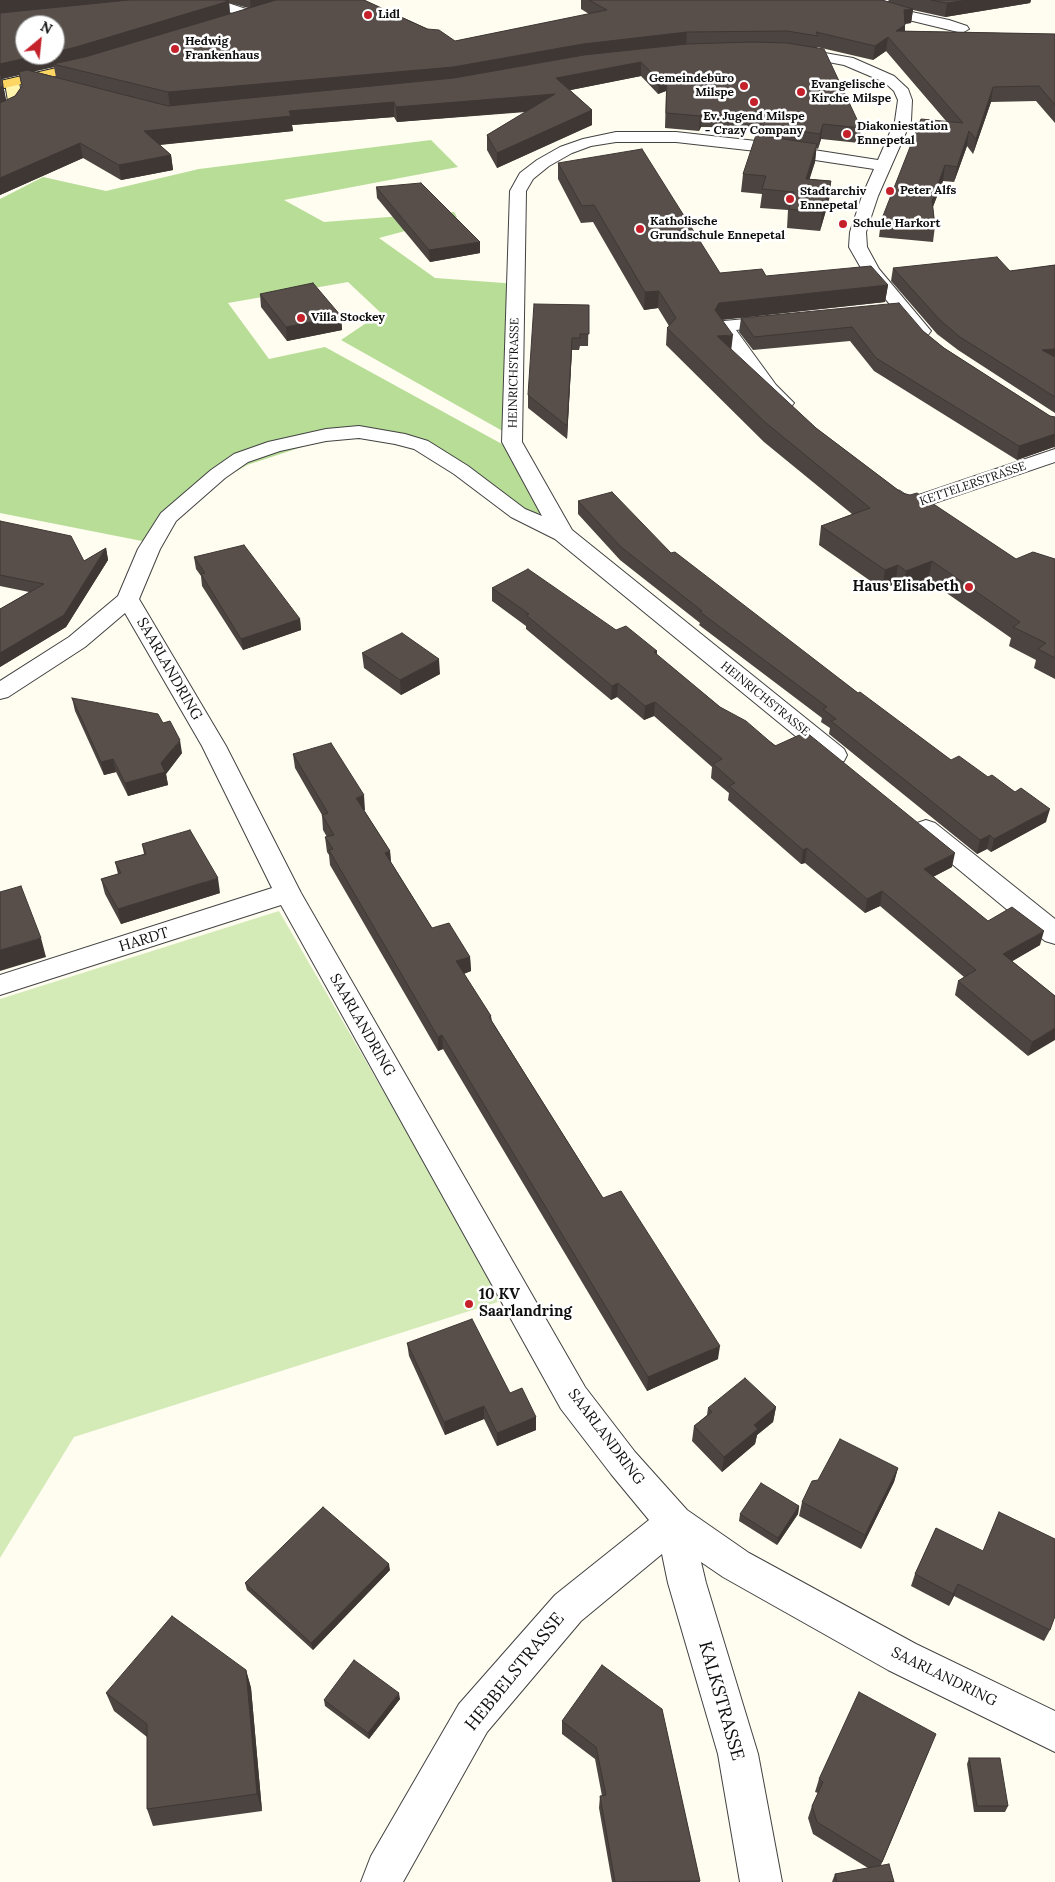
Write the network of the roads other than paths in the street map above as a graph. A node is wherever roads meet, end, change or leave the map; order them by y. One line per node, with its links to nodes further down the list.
1 (882, 0): 6 (street)
2 (183, 2): 4 (street)
3 (265, 10): 4 (main road)
4 (250, 15): 5 (main road)
5 (223, 23)
6 (962, 29)
7 (778, 51): 13 (street)
8 (101, 61): 9 (main road)
9 (33, 79): 10 (main road); 11 (street)
10 (6, 84): 12 (main road)
11 (58, 86)
12 (0, 112)
13 (883, 166): 14 (street); 21 (street, HEINRICHSTRASSE)
14 (901, 308): 15 (street); 17 (street)
15 (882, 310)
16 (793, 319): 18 (street)
17 (935, 344)
18 (798, 416)
19 (1055, 455): 20 (street, KETTELERSTRASSE)
20 (878, 483)
21 (562, 534): 22 (street); 24 (street, HEINRICHSTRASSE)
22 (128, 599): 23 (street); 26 (street, SAARLANDRING)
23 (0, 692)
24 (855, 772)
25 (909, 815): 27 (street)
26 (288, 893): 28 (street, HARDT); 29 (street, SAARLANDRING)
27 (1055, 934)
28 (0, 985)
29 (674, 1522): 30 (street, SAARLANDRING); 31 (street, HEBBELSTRASSE); 32 (street, KALKSTRASSE)
30 (1055, 1732)
31 (382, 1882)
32 (761, 1882)

